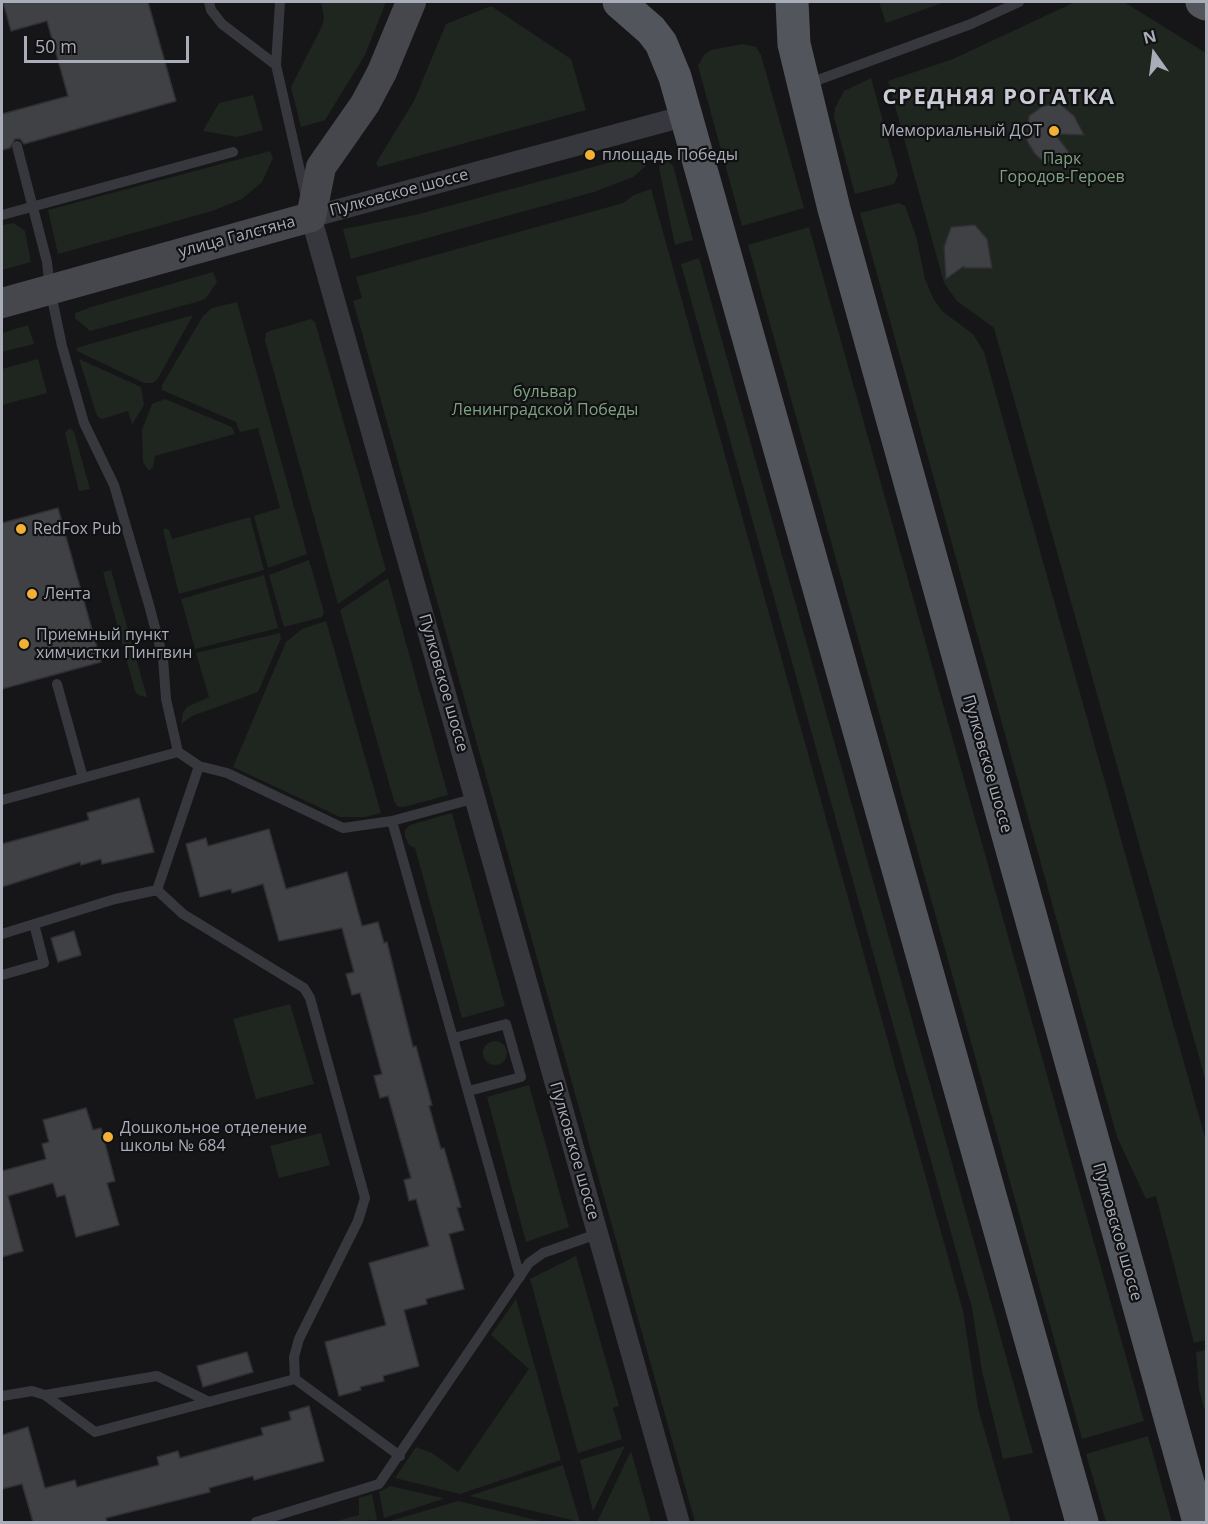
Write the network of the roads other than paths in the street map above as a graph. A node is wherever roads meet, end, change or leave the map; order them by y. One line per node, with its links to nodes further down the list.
1 (209, 2): 9 (lane)
2 (280, 2): 9 (lane)
3 (411, 2): 16 (street, улица Галстяна)
4 (619, 2): 11 (main road)
5 (792, 2): 10 (main road, Пулковское шоссе)
6 (1018, 2): 10 (lane)
7 (1202, 2): 8 (main road)
8 (1206, 4)
9 (276, 65): 16 (lane)
10 (804, 86): 42 (main road, Пулковское шоссе)
11 (686, 116): 16 (street, Пулковское шоссе); 41 (main road)
12 (17, 146): 14 (lane)
13 (233, 152): 14 (lane)
14 (33, 207): 15 (lane); 17 (lane)
15 (2, 215)
16 (311, 217): 17 (street, улица Галстяна); 23 (street, Пулковское шоссе)
17 (50, 289): 18 (street, улица Галстяна); 20 (lane)
18 (2, 303)
19 (57, 684): 22 (lane)
20 (178, 752): 21 (lane); 22 (lane)
21 (199, 766): 25 (lane); 26 (lane)
22 (83, 778): 24 (lane)
23 (476, 798): 25 (lane); 32 (street, Пулковское шоссе)
24 (2, 800)
25 (393, 821): 30 (lane)
26 (157, 890): 27 (lane); 34 (lane)
27 (34, 924): 28 (lane); 29 (lane)
28 (2, 934)
29 (2, 975)
30 (454, 1038): 31 (lane); 31 (lane)
31 (468, 1091): 33 (lane)
32 (597, 1234): 33 (lane); 40 (street, Пулковское шоссе)
33 (520, 1277): 38 (lane)
34 (295, 1379): 37 (lane); 38 (lane)
35 (45, 1395): 36 (lane); 37 (lane); 37 (lane)
36 (2, 1396)
37 (209, 1402)
38 (400, 1456): 39 (lane)
39 (256, 1522)
40 (679, 1522)
41 (1082, 1522)
42 (1199, 1522)

